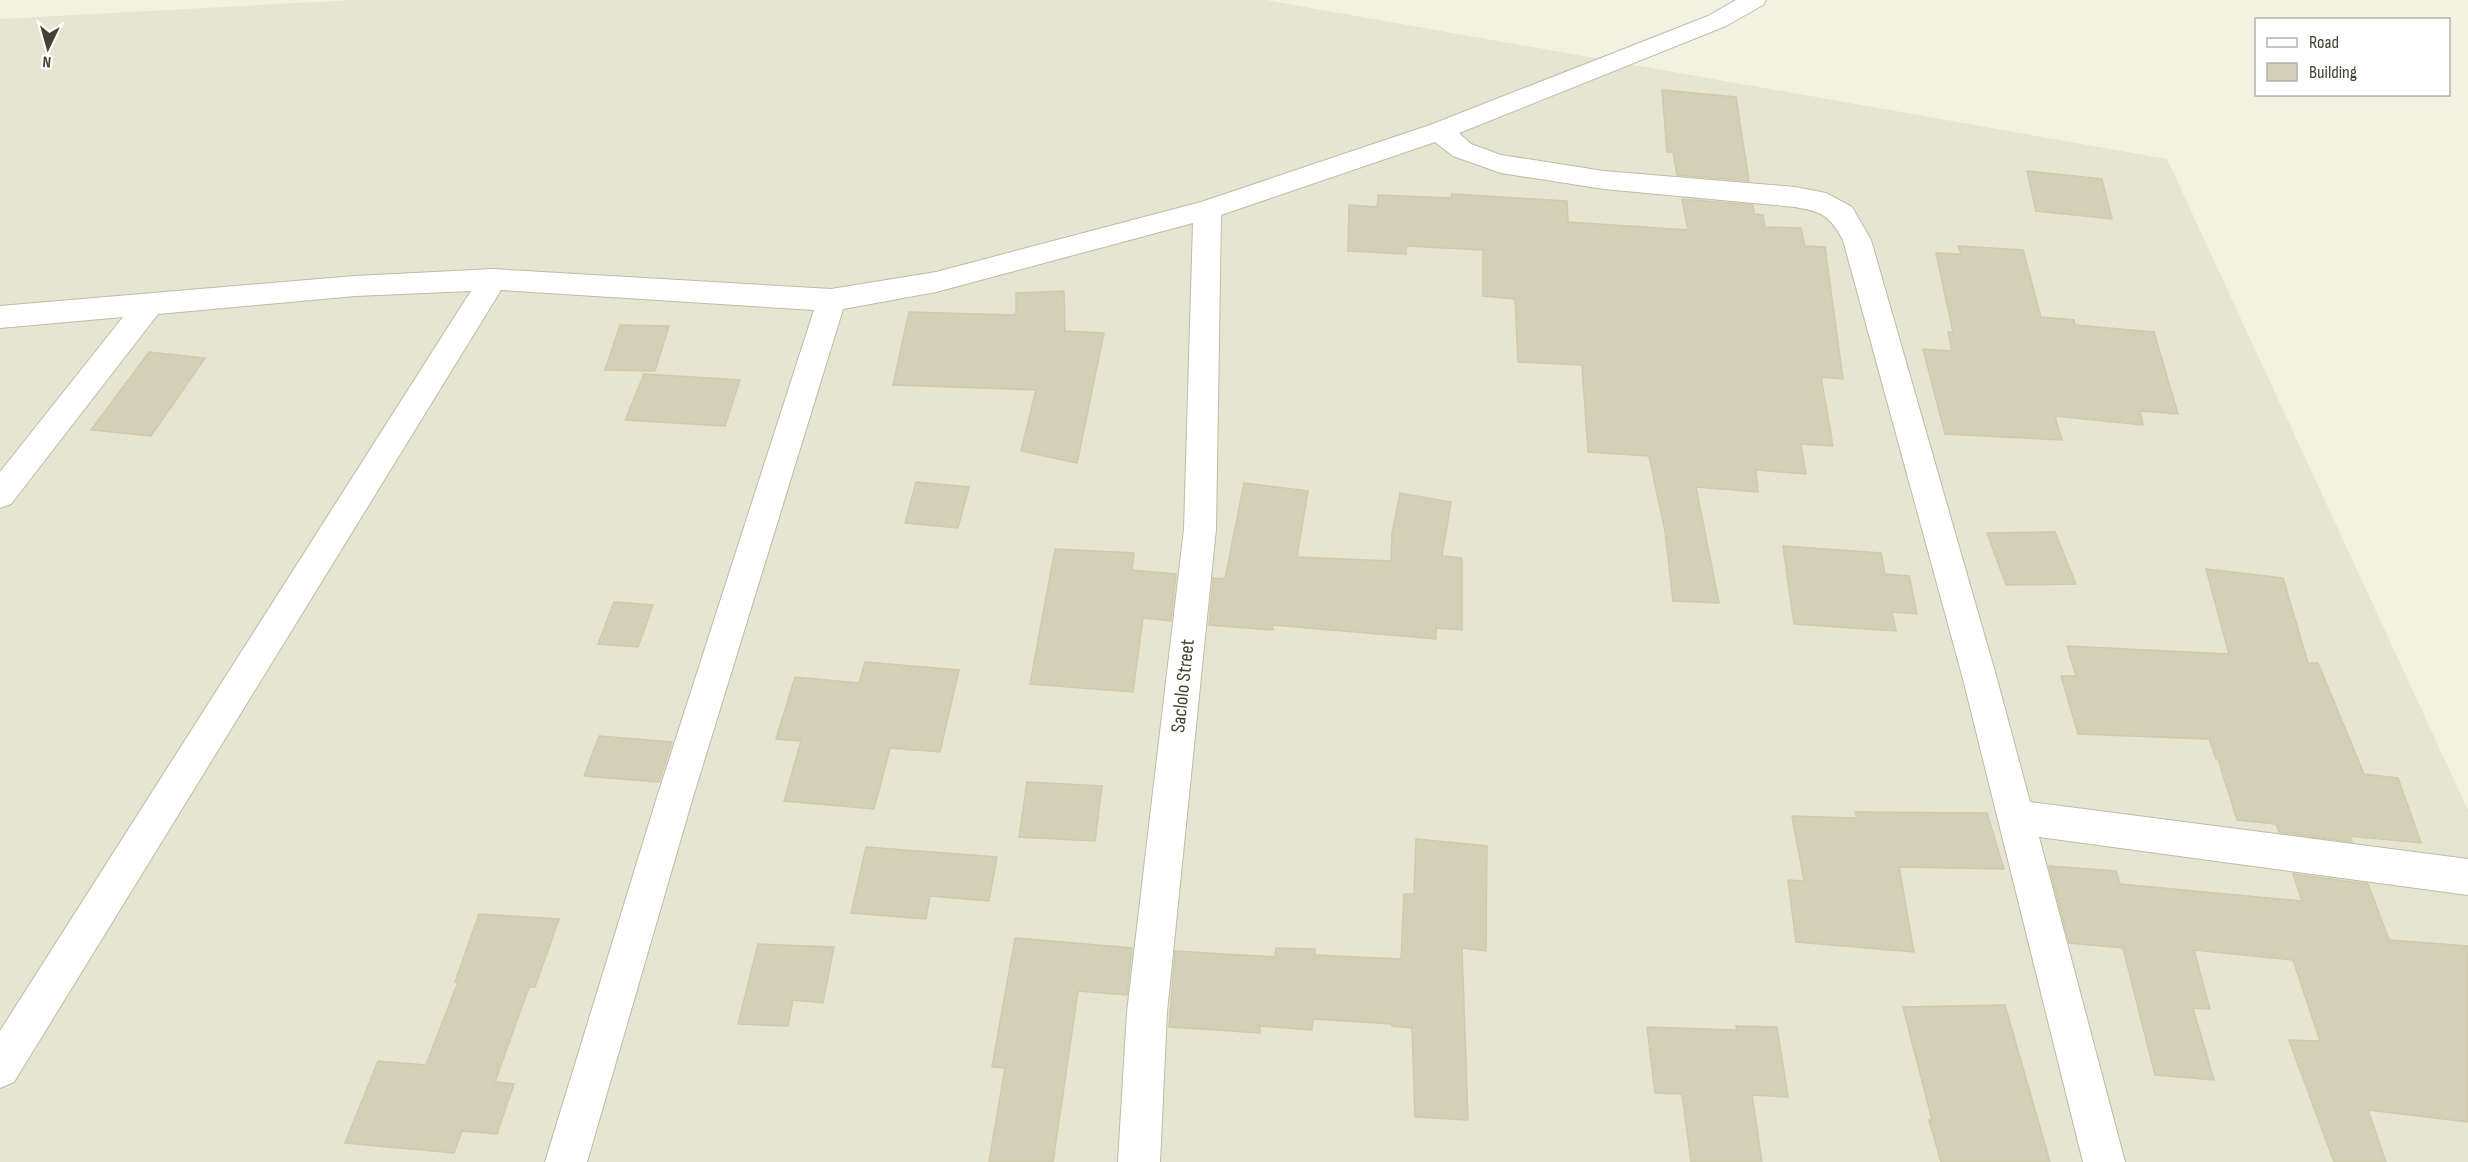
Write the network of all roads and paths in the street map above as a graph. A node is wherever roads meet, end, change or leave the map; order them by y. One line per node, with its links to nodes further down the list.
1 (1754, 0): 2 (street)
2 (1439, 131): 3 (street); 9 (street)
3 (1207, 210): 5 (street); 13 (street, Saclolo Street)
4 (493, 279): 5 (street); 6 (street); 11 (street)
5 (831, 300): 12 (street)
6 (150, 304): 7 (street); 8 (street)
7 (0, 317)
8 (0, 495)
9 (2016, 817): 10 (street); 14 (street)
10 (2468, 876)
11 (0, 1068)
12 (566, 1162)
13 (1139, 1162)
14 (2104, 1162)

